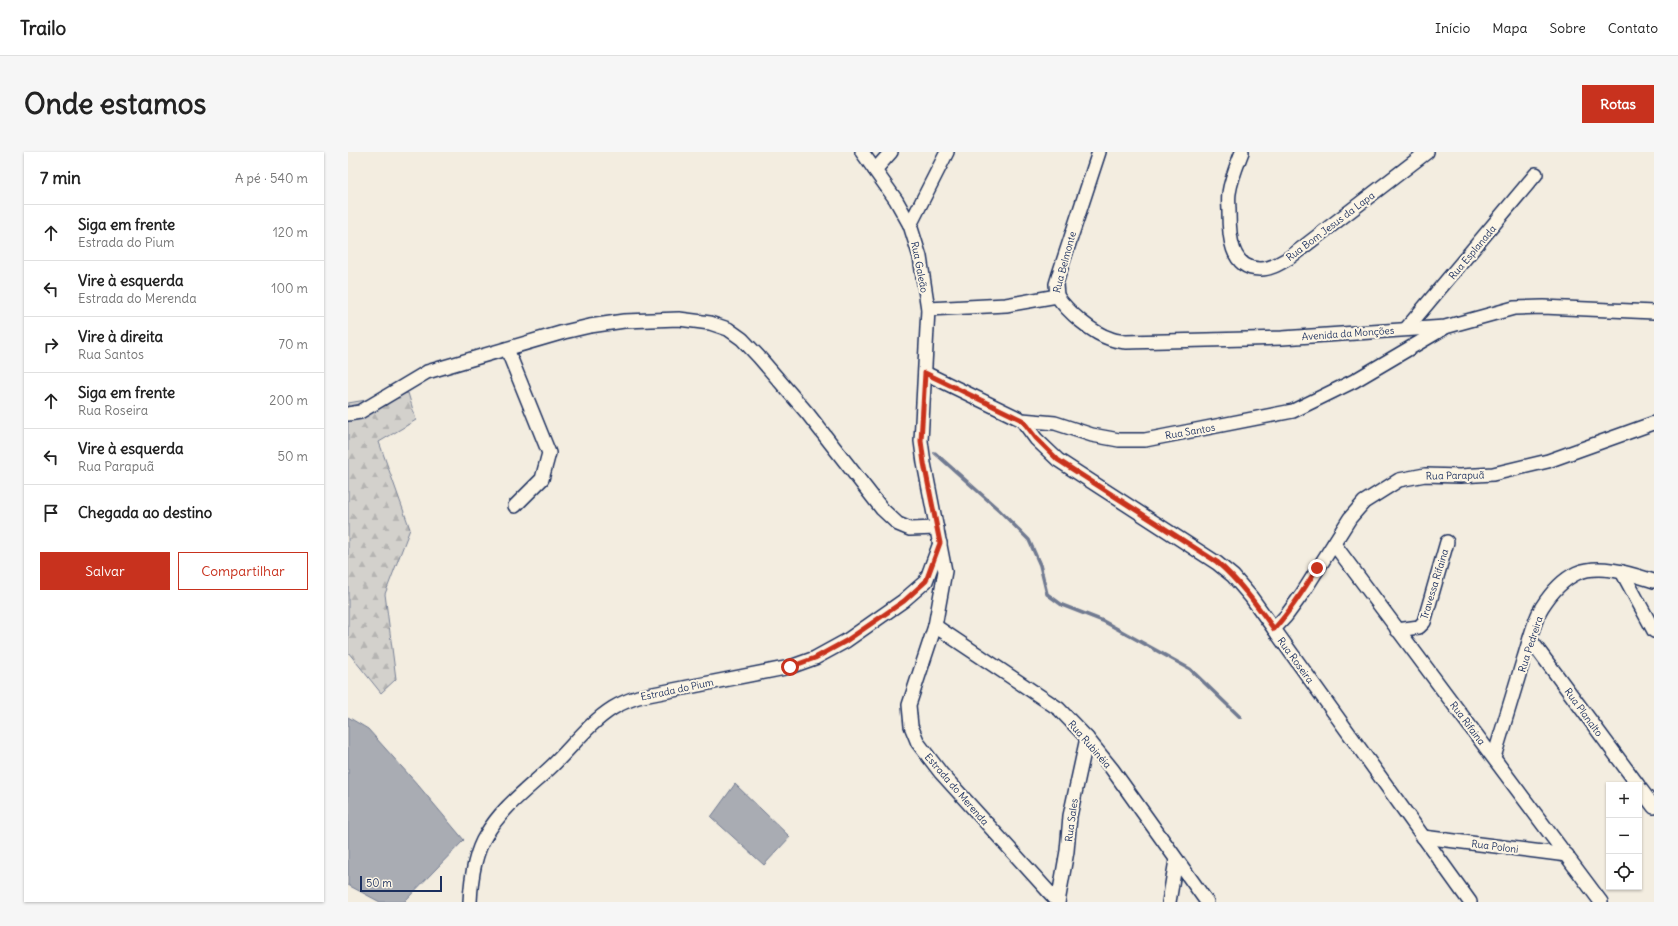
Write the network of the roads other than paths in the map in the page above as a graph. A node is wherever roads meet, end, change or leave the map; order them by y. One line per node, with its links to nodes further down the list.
1 (862, 152): 7 (street, Rua Galeão)
2 (891, 152): 7 (street)
3 (947, 152): 9 (street)
4 (1099, 152): 10 (street, Rua Belmonte)
5 (1242, 152): 6 (street, Rua Bom Jesus da Lapa)
6 (1427, 152)
7 (876, 170): 9 (street, Rua Galeão)
8 (1536, 174): 14 (street, Rua Esplanada)
9 (910, 225): 11 (street, Rua Galeão)
10 (1057, 296): 11 (street, Rua Belmonte); 14 (street, Avenida da Monções)
11 (928, 309): 16 (street, Rua Galeão)
12 (1654, 312): 13 (street, Avenida da Monções)
13 (1445, 327): 14 (street, Avenida da Monções); 18 (street, Rua Santos)
14 (1406, 329)
15 (507, 349): 17 (street); 20 (street); 21 (street)
16 (925, 373): 18 (street, Rua Santos); 21 (street, Estrada do Merenda)
17 (348, 414)
18 (1022, 420): 30 (street, Rua Roseira)
19 (1654, 423): 24 (street, Rua Parapuã)
20 (515, 506)
21 (937, 528): 23 (street, Estrada do Merenda)
22 (1447, 542): 31 (street, Travessa Rifaina)
23 (940, 543): 26 (street, Estrada do Pium); 28 (street, Estrada do Merenda)
24 (1334, 544): 30 (street, Rua Parapuã); 31 (street, Rua Rifaina)
25 (1622, 572): 27 (street, Rua Pedreira); 32 (street); 33 (street, Rua Pedreira)
26 (926, 581): 28 (street); 42 (street, Estrada do Pium)
27 (1654, 581)
28 (943, 586): 29 (street, Estrada do Merenda)
29 (935, 626): 34 (street, Rua Rubinéia); 43 (street, Estrada do Merenda)
30 (1274, 629): 39 (street, Rua Roseira)
31 (1397, 630): 35 (street, Rua Rifaina)
32 (1654, 631)
33 (1530, 639): 35 (street, Rua Pedreira); 36 (street, Rua Planalto)
34 (1087, 738): 41 (street, Rua Rubinéia); 43 (street, Rua Sales)
35 (1494, 757): 40 (street, Rua Rifaina)
36 (1635, 782)
37 (1642, 791): 38 (street, Rua Planalto)
38 (1654, 807)
39 (1423, 837): 40 (street, Rua Poloni); 46 (street, Rua Roseira)
40 (1567, 855): 47 (street, Rua Rifaina)
41 (1176, 860): 44 (street); 45 (street, Rua Rubinéia)
42 (470, 902)
43 (1058, 902)
44 (1169, 902)
45 (1207, 902)
46 (1470, 902)
47 (1601, 902)

